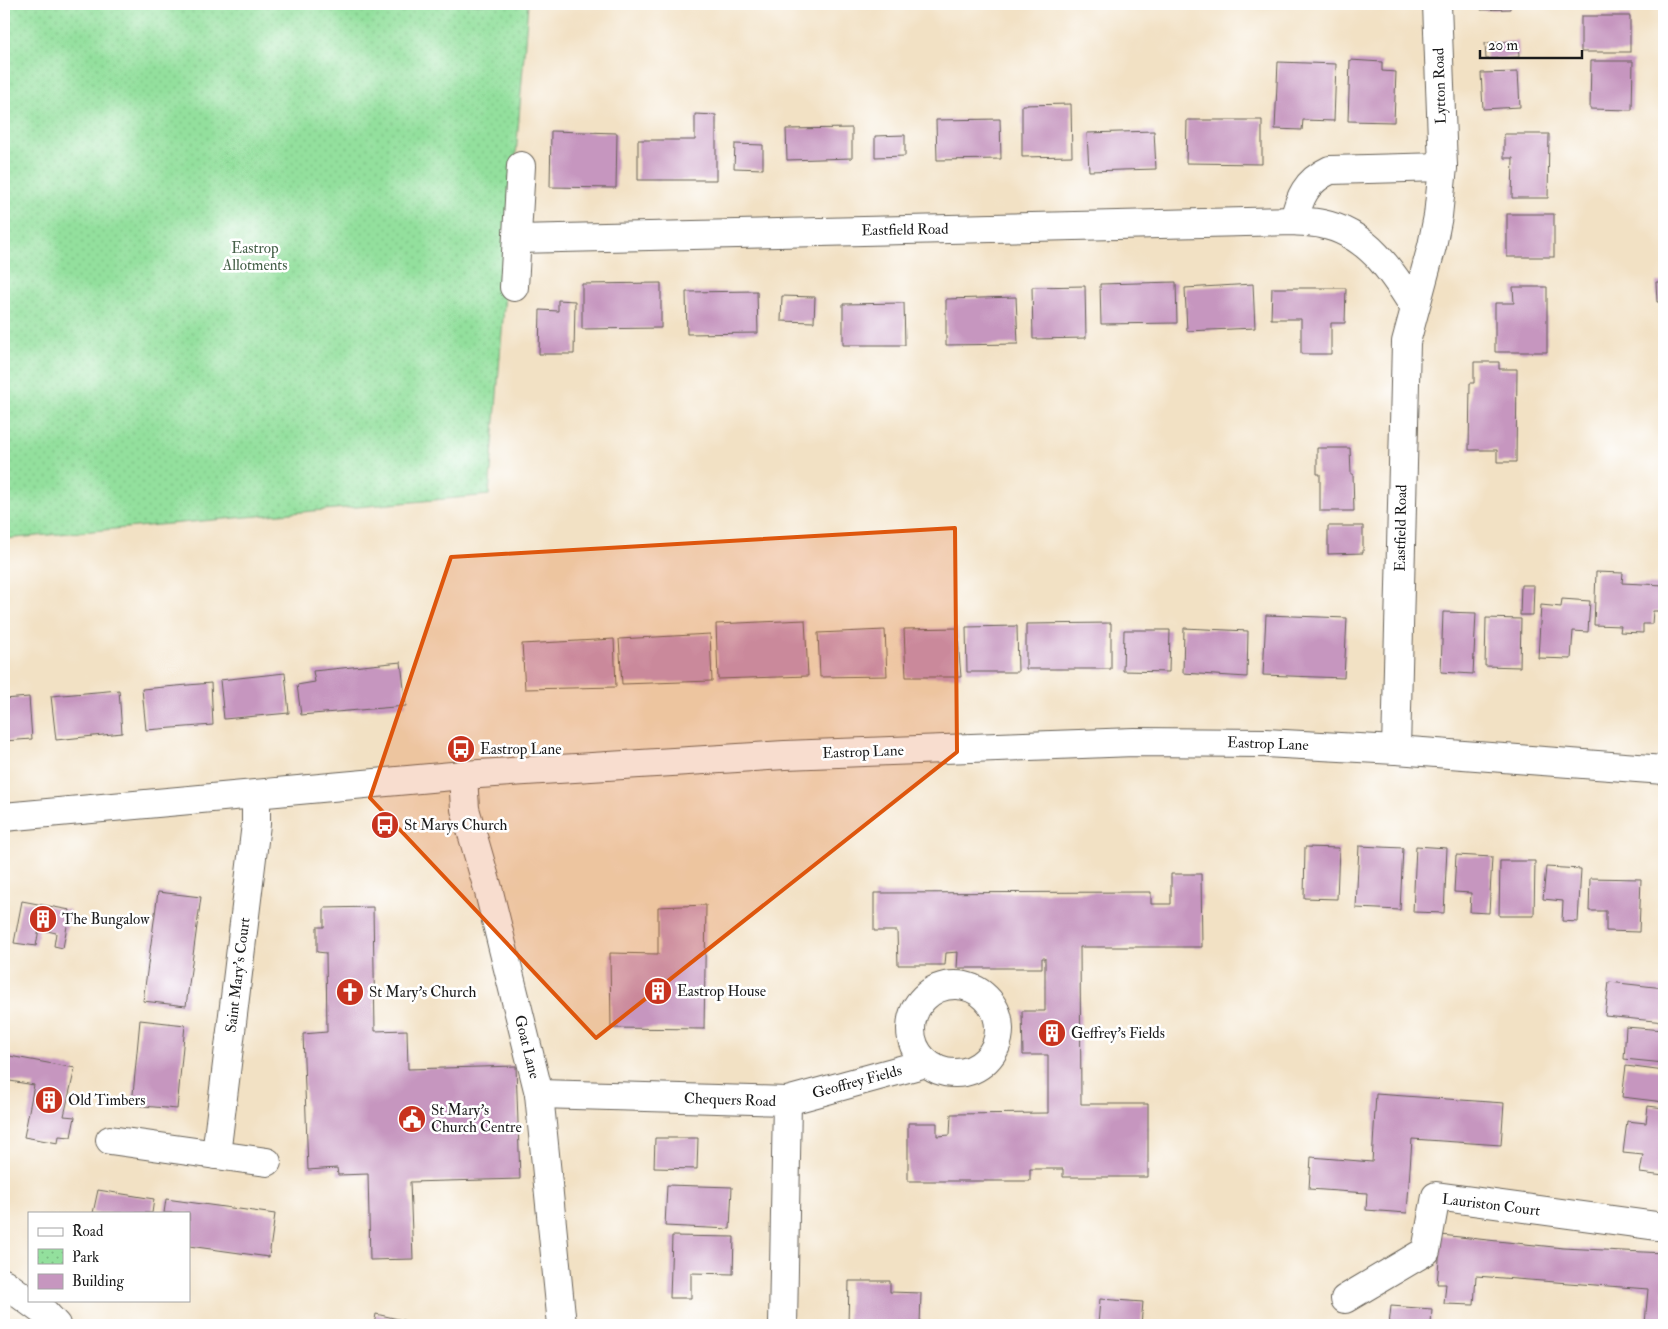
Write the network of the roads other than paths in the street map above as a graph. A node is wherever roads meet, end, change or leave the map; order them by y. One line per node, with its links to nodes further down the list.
1 (1437, 4): 3 (street, Lytton Road)
2 (521, 166): 5 (street)
3 (1443, 167): 4 (street); 7 (street, Eastfield Road)
4 (1294, 221): 5 (street, Eastfield Road); 7 (street, Eastfield Road)
5 (516, 239): 6 (street)
6 (514, 287)
7 (1414, 307): 8 (street, Eastfield Road)
8 (1396, 750): 9 (street, Eastrop Lane); 10 (street, Eastrop Lane)
9 (1664, 770)
10 (463, 775): 11 (street, Eastrop Lane); 14 (street, Goat Lane)
11 (256, 795): 12 (street, Eastrop Lane); 17 (street, Saint Mary's Court)
12 (4, 817)
13 (926, 1064): 15 (street, Geoffrey Fields)
14 (539, 1094): 15 (street, Chequers Road); 25 (street, Goat Lane)
15 (787, 1101): 26 (street, Chequers Road)
16 (110, 1140): 17 (street)
17 (216, 1155): 18 (street)
18 (267, 1162)
19 (1664, 1228): 21 (street, Lauriston Court)
20 (4, 1283): 22 (street)
21 (1345, 1299)
22 (28, 1301)
23 (30, 1302): 24 (street)
24 (56, 1325)
25 (562, 1325)
26 (783, 1325)

